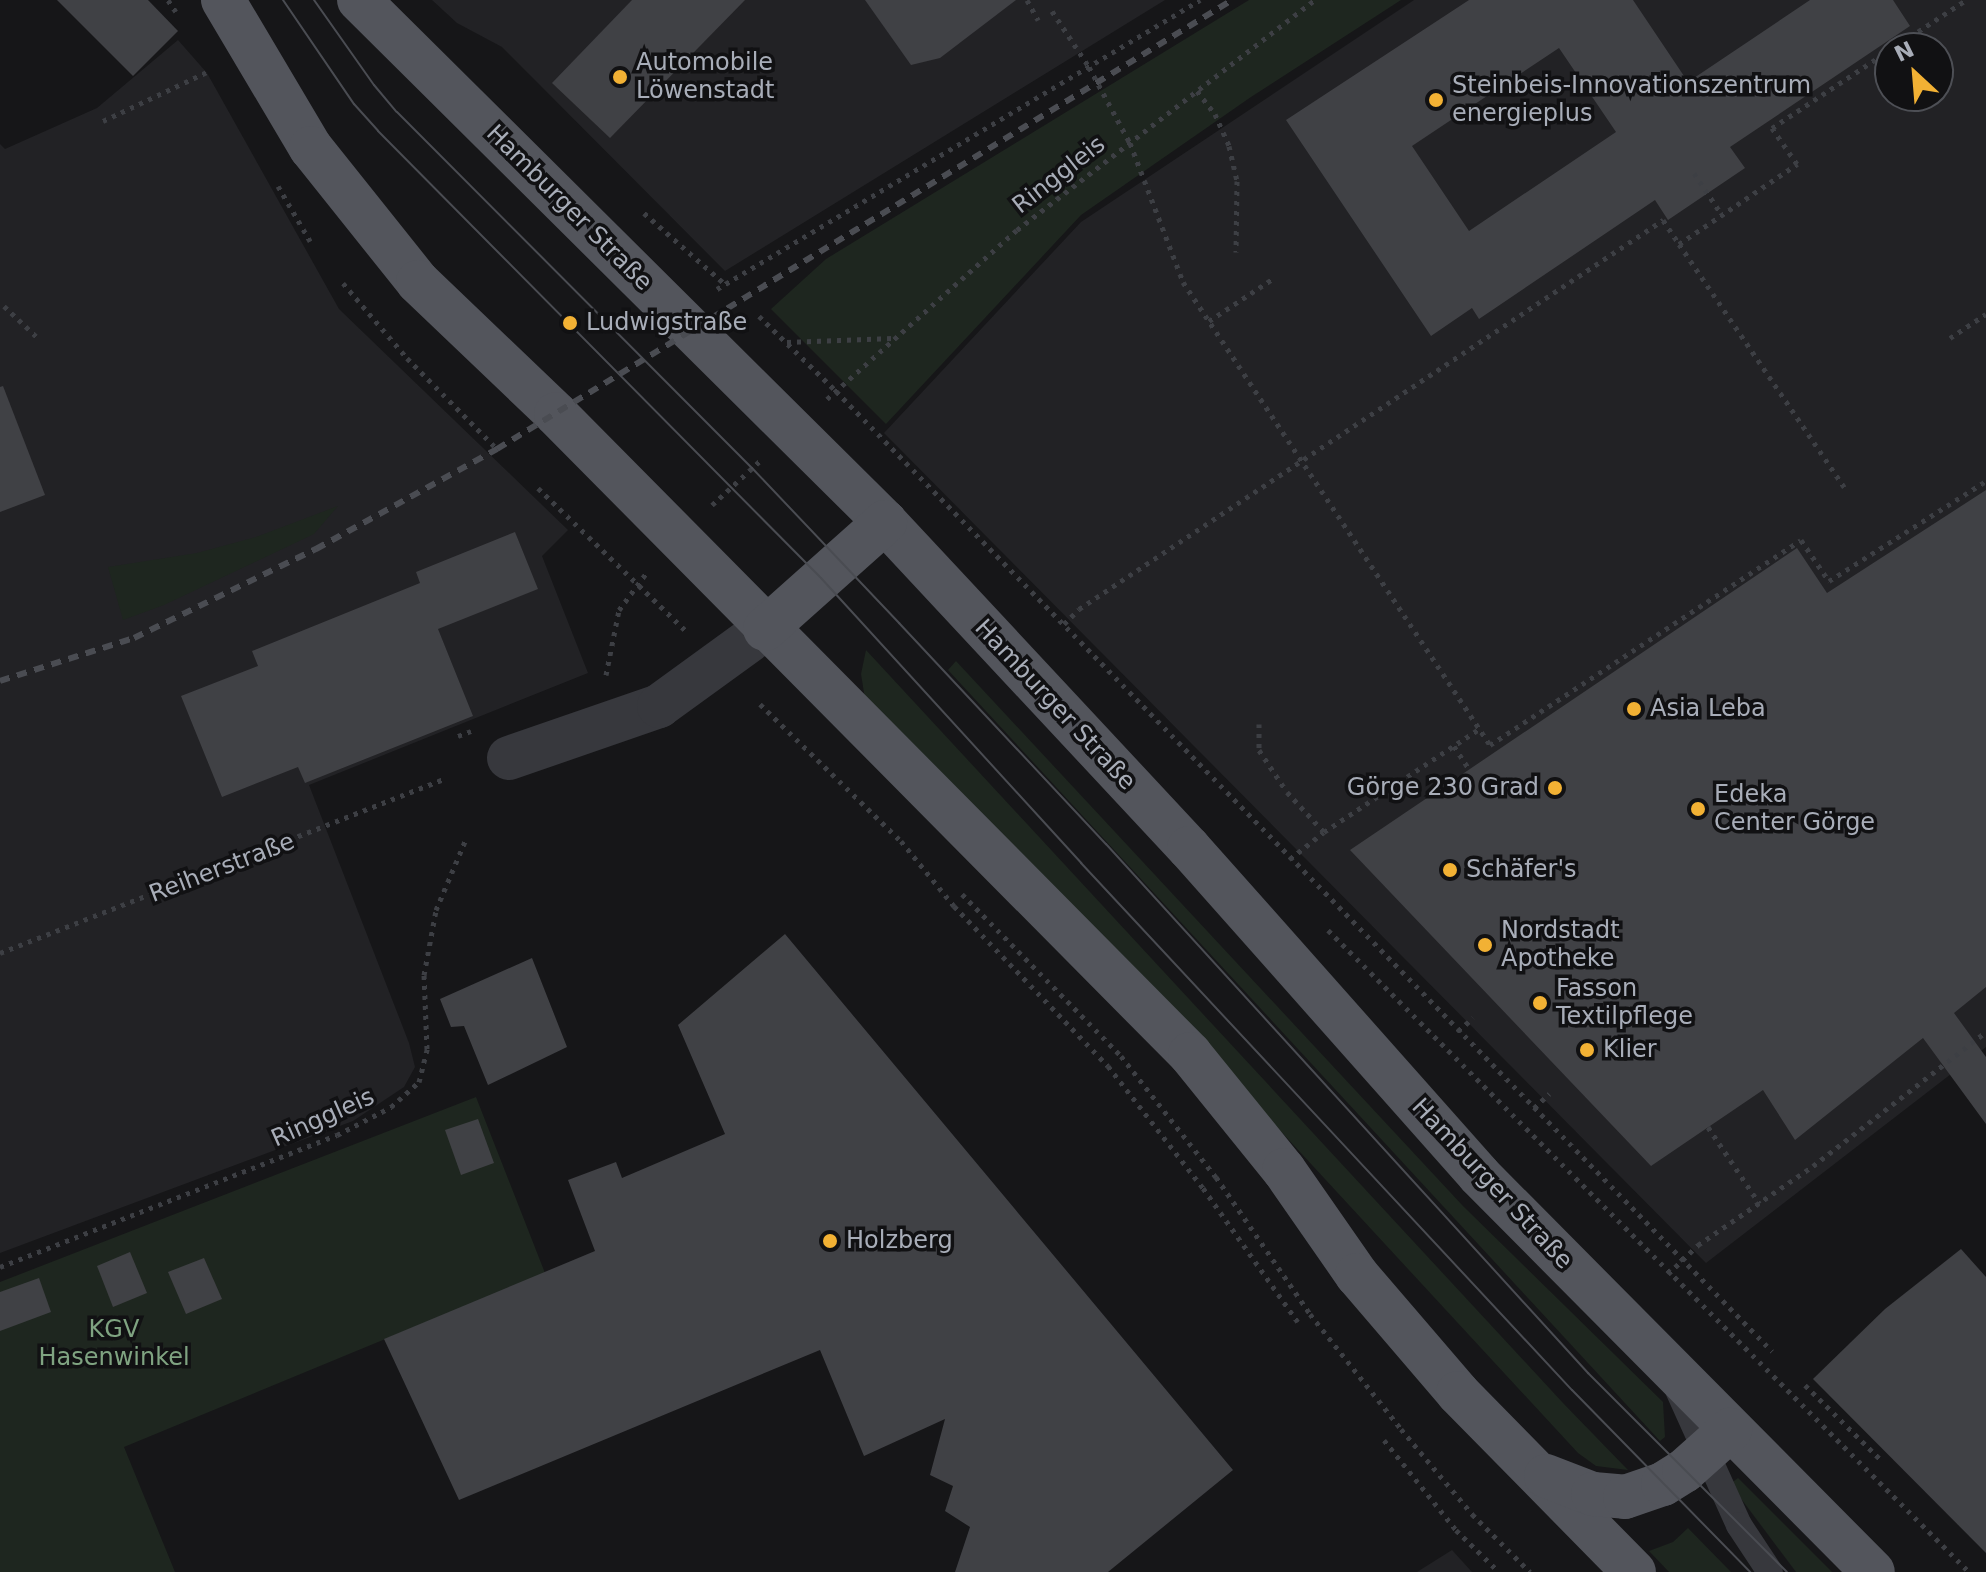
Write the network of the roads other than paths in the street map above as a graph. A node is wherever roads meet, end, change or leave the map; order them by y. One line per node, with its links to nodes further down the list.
1 (223, 0): 4 (main road)
2 (359, 0): 3 (main road, Hamburger Straße)
3 (885, 522): 4 (main road); 6 (main road, Hamburger Straße)
4 (765, 629): 5 (street); 7 (main road)
5 (509, 758)
6 (1717, 1441): 7 (main road); 9 (lane); 10 (main road, Hamburger Straße)
7 (1533, 1469): 8 (main road)
8 (1634, 1572)
9 (1770, 1572)
10 (1873, 1572)

